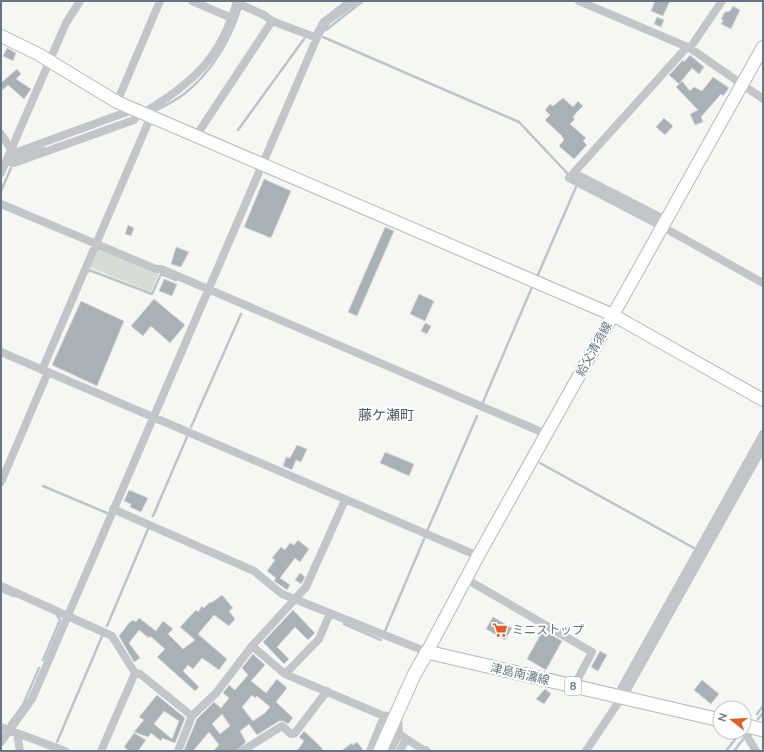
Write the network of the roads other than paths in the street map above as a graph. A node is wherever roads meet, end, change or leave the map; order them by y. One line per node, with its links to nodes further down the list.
1 (80, 1): 14 (street)
2 (160, 1): 17 (street)
3 (192, 1): 8 (street)
4 (354, 1): 11 (street)
5 (579, 1): 13 (street)
6 (722, 1): 13 (street)
7 (237, 2): 8 (street); 9 (street)
8 (233, 19): 18 (street)
9 (272, 20): 11 (street); 20 (street)
10 (1, 36): 14 (street)
11 (317, 38): 22 (street)
12 (763, 47): 15 (street, 給父清須線)
13 (688, 48): 15 (street); 24 (street)
14 (49, 61): 17 (street); 21 (street)
15 (742, 85): 16 (street); 24 (street, 給父清須線)
16 (763, 99)
17 (117, 102): 18 (street)
18 (142, 112): 20 (street); 21 (street); 25 (street)
19 (1, 134): 21 (street)
20 (196, 136): 22 (street)
21 (5, 162)
22 (262, 164): 27 (street); 28 (street)
23 (1, 204): 25 (street)
24 (664, 223): 26 (street); 28 (street, 給父清須線)
25 (96, 244): 27 (street); 30 (street)
26 (763, 283)
27 (208, 289): 32 (street); 33 (street)
28 (613, 315): 31 (street); 33 (street, 給父清須線)
29 (1, 352): 30 (street)
30 (45, 371): 32 (street); 36 (street)
31 (763, 400)
32 (153, 417): 37 (street); 38 (street)
33 (546, 434): 40 (street, 給父清須線)
34 (763, 434): 39 (street)
35 (763, 447): 39 (street)
36 (1, 482)
37 (345, 500): 40 (street); 43 (street)
38 (113, 509): 43 (street); 45 (street)
39 (704, 547): 52 (street)
40 (478, 556): 41 (street, 給父清須線)
41 (466, 579): 47 (street, 給父清須線); 50 (street)
42 (1, 586): 45 (street)
43 (296, 600): 44 (street); 46 (street)
44 (330, 613): 47 (street); 49 (street)
45 (68, 615): 48 (street); 59 (street)
46 (252, 646): 49 (street); 54 (street)
47 (427, 652): 50 (main road, 津島南濃線 / 8); 53 (main road)
48 (135, 673): 54 (street); 64 (street)
49 (285, 674): 51 (street)
50 (574, 686): 52 (main road, 津島南濃線 / 8)
51 (327, 691): 55 (street); 66 (street)
52 (620, 696): 56 (main road, 津島南濃線 / 8); 72 (street)
53 (398, 715): 55 (street); 60 (street); 68 (main road)
54 (192, 716): 65 (street)
55 (384, 716): 67 (street)
56 (712, 718)
57 (1, 727): 59 (street)
58 (753, 727): 73 (street)
59 (13, 732): 61 (street); 62 (street); 63 (street)
60 (402, 736): 69 (street); 70 (street); 71 (street)
61 (1, 742)
62 (20, 751)
63 (65, 751)
64 (101, 751)
65 (178, 751)
66 (242, 751)
67 (370, 751)
68 (380, 751)
69 (390, 751)
70 (400, 751)
71 (425, 751)
72 (586, 751)
73 (756, 751)

